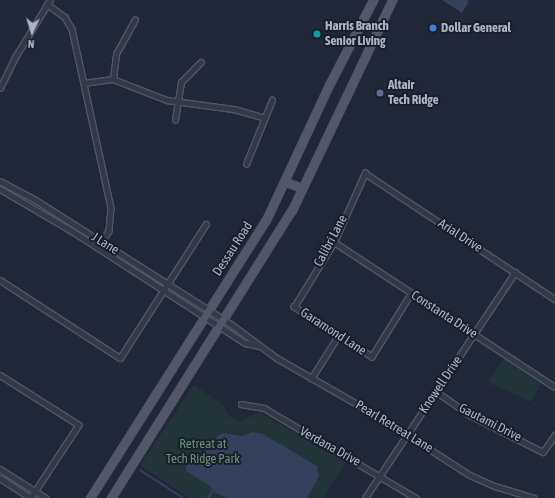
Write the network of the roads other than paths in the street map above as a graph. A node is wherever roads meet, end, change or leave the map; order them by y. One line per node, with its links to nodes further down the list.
1 (373, 0): 16 (main road, Dessau Road)
2 (392, 0): 17 (main road)
3 (48, 2): 7 (street); 8 (street)
4 (135, 20): 6 (street)
5 (201, 62): 10 (street)
6 (113, 79): 7 (street); 10 (street)
7 (84, 83): 20 (street)
8 (0, 88)
9 (272, 100): 11 (street)
10 (178, 102): 11 (street); 12 (street)
11 (264, 118): 13 (street)
12 (175, 120)
13 (246, 164)
14 (365, 173): 21 (street, Calibri Lane); 23 (street, Arial Drive)
15 (0, 181): 20 (street, J Lane)
16 (286, 182): 17 (main road); 30 (main road, Dessau Road)
17 (302, 188): 32 (main road)
18 (0, 189): 22 (street, J Lane)
19 (206, 224): 25 (street)
20 (102, 242): 22 (street); 25 (street, J Lane)
21 (334, 242): 27 (street, Constanta Drive); 29 (street, Calibri Lane)
22 (98, 248): 26 (street, J Lane)
23 (514, 272): 28 (street, Arial Drive); 34 (street, Knowell Drive)
24 (0, 280): 26 (street)
25 (168, 283): 26 (street); 30 (street, J Lane)
26 (163, 291): 31 (street, J Lane)
27 (411, 294): 34 (street, Constanta Drive); 35 (street, Garamond Lane)
28 (555, 299)
29 (294, 307): 35 (street, Garamond Lane)
30 (209, 309): 31 (main road, Dessau Road); 32 (street, J Lane)
31 (204, 317): 33 (street, J Lane); 50 (main road, Dessau Road)
32 (224, 319): 33 (main road); 36 (street, J Lane)
33 (219, 327): 36 (street, J Lane); 51 (main road)
34 (474, 335): 39 (street, Constanta Drive); 40 (street, Knowell Drive)
35 (338, 336): 38 (street)
36 (259, 346): 38 (street, Pearl Retreat Lane)
37 (0, 375): 47 (street)
38 (311, 379): 42 (street, Pearl Retreat Lane)
39 (555, 387)
40 (437, 392): 42 (street, Knowell Drive); 43 (street, Gautami Drive)
41 (241, 404): 45 (street, Verdana Drive)
42 (408, 434): 45 (street, Knowell Drive); 54 (street, Pearl Retreat Lane)
43 (555, 435)
44 (0, 469): 47 (street)
45 (380, 475): 52 (street, Knowell Drive); 53 (street, Verdana Drive)
46 (0, 478): 48 (street)
47 (35, 491): 48 (street); 49 (street)
48 (31, 498)
49 (46, 498)
50 (90, 498)
51 (110, 498)
52 (366, 498)
53 (416, 498)
54 (534, 498)

